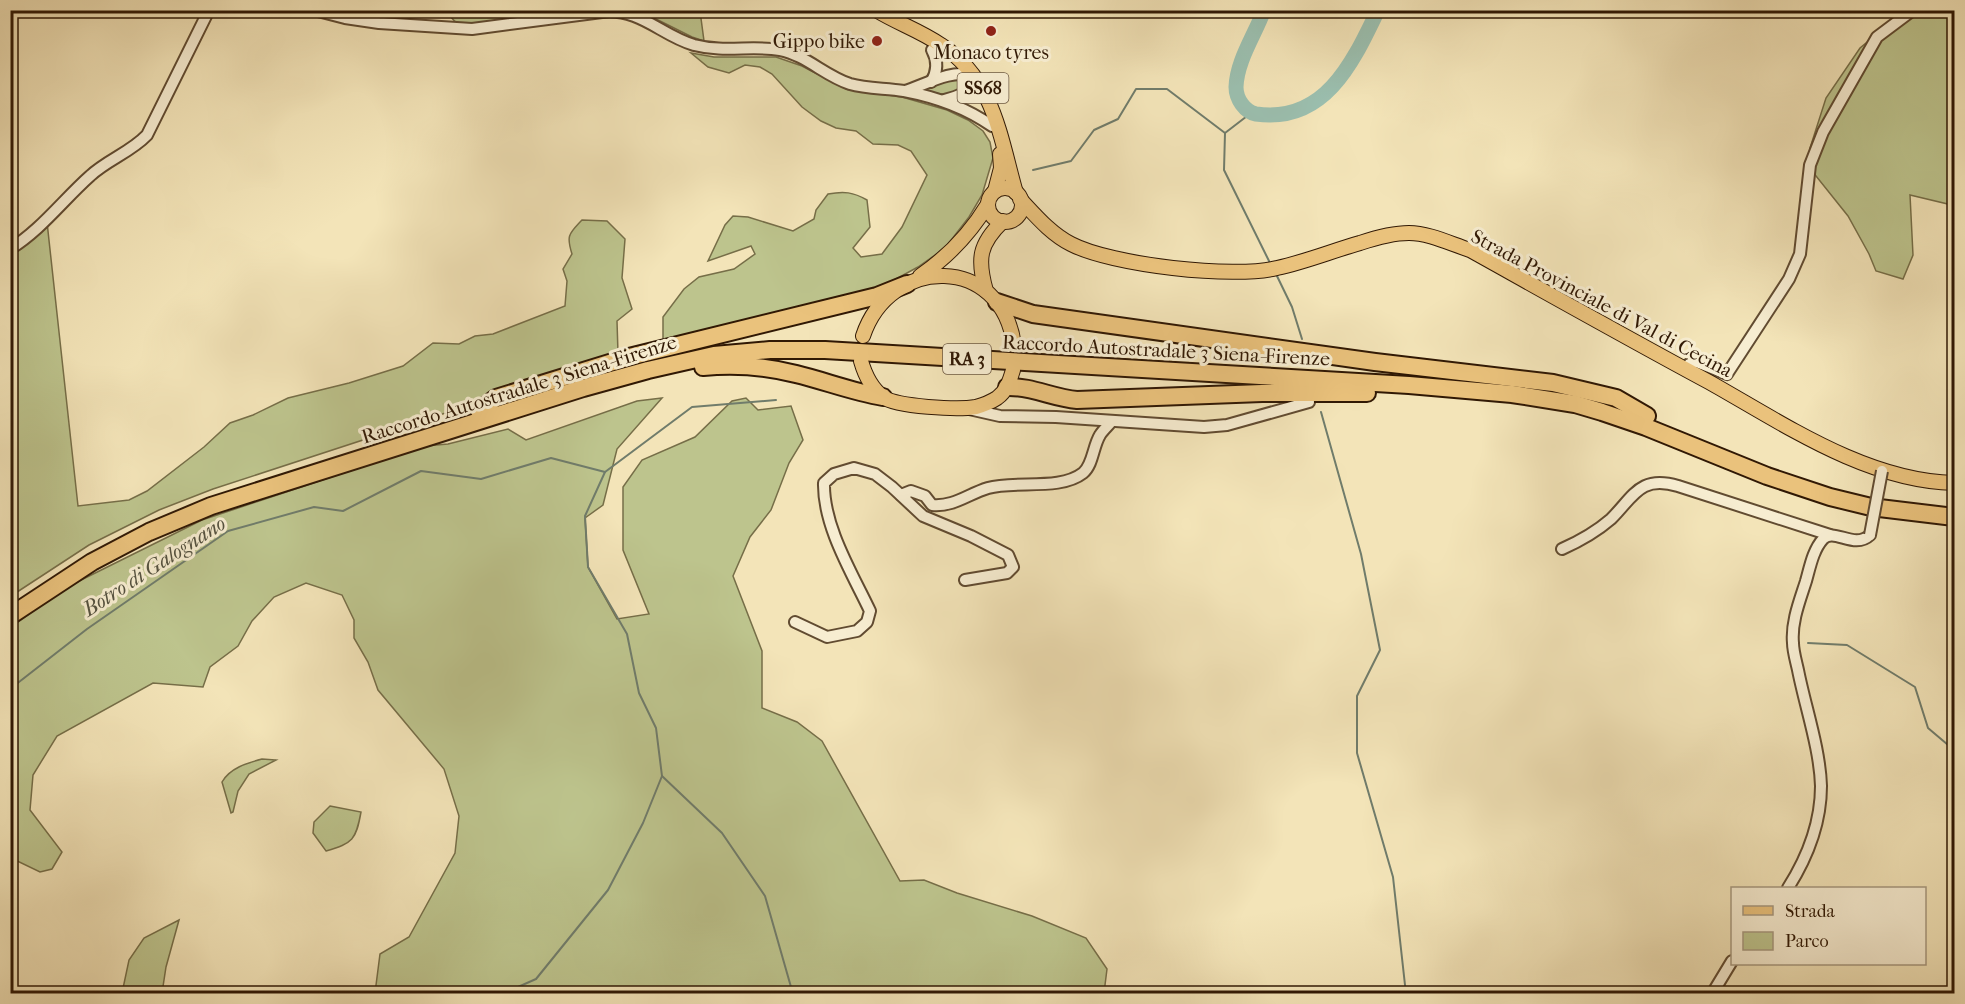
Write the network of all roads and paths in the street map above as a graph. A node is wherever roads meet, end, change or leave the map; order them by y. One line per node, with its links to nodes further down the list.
1 (209, 10): 16 (street)
2 (314, 10): 8 (street)
3 (876, 10): 5 (main road, SS68)
4 (1913, 10): 23 (street)
5 (938, 48): 6 (main road, SS68); 7 (street); 10 (main road, SS68)
6 (968, 78): 7 (street); 9 (street); 10 (main road, SS68)
7 (931, 82): 8 (street)
8 (903, 91): 9 (street)
9 (944, 100): 10 (street)
10 (995, 124): 11 (main road, SS68); 12 (main road, SS68)
11 (995, 191): 12 (main road); 13 (main road, SS68)
12 (1018, 196): 14 (main road); 15 (main road, Strada Provinciale di Val di Cecina)
13 (988, 204): 14 (main road); 17 (main road)
14 (1006, 221): 15 (main road, Strada Provinciale di Val di Cecina); 18 (main road)
15 (1047, 228): 23 (main road, Strada Provinciale di Val di Cecina)
16 (10, 249)
17 (911, 282): 18 (main road); 19 (main road); 28 (highway)
18 (992, 296): 20 (main road); 30 (highway)
19 (863, 336)
20 (1014, 345)
21 (861, 362): 25 (main road)
22 (1013, 369): 24 (main road)
23 (1686, 370): 34 (main road, Strada Provinciale di Val di Cecina)
24 (1003, 392): 27 (main road); 29 (street); 33 (highway)
25 (883, 397): 27 (main road); 32 (highway)
26 (1309, 402): 31 (street)
27 (965, 408): 29 (street)
28 (479, 411): 30 (highway, Raccordo Autostradale 3 Siena-Firenze / RA 3); 42 (highway, Raccordo Autostradale 3 Siena-Firenze / RA 3)
29 (1010, 416): 31 (street)
30 (1647, 416): 37 (highway, Raccordo Autostradale 3 Siena-Firenze / RA 3)
31 (1112, 421): 36 (street)
32 (436, 435): 33 (highway, Raccordo Autostradale 3 Siena-Firenze / RA 3); 43 (highway, Raccordo Autostradale 3 Siena-Firenze / RA 3)
33 (1716, 455): 38 (highway, Raccordo Autostradale 3 Siena-Firenze / RA 3)
34 (1882, 471): 35 (main road, Strada Provinciale di Val di Cecina); 39 (street, bridge)
35 (1954, 483)
36 (901, 495): 41 (street); 44 (street)
37 (1954, 508)
38 (1954, 517)
39 (1830, 535): 40 (street); 45 (street)
40 (1562, 549)
41 (965, 580)
42 (10, 604)
43 (10, 616)
44 (795, 622)
45 (1789, 887)
46 (1731, 963): 47 (street)
47 (1712, 993)

